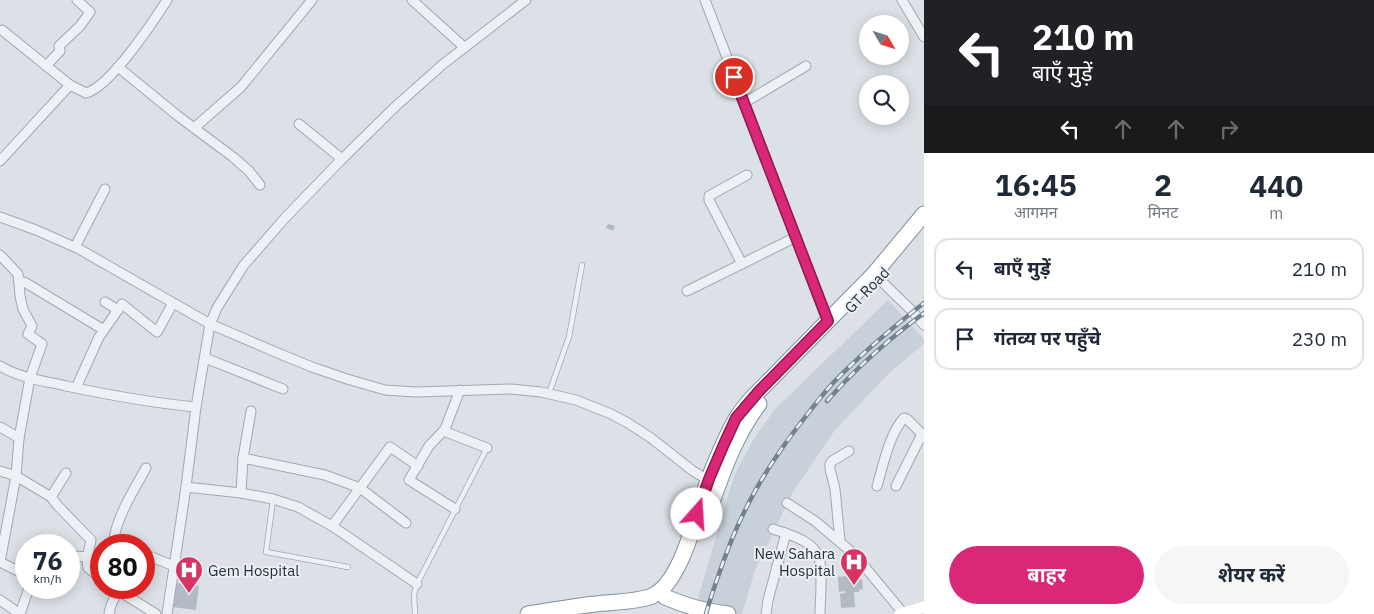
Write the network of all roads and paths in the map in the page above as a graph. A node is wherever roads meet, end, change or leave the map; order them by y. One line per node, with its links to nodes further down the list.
1 (77, 0): 11 (street)
2 (167, 0): 13 (street)
3 (312, 0): 17 (street)
4 (412, 0): 10 (street)
5 (526, 0): 10 (street)
6 (705, 0): 15 (street)
7 (902, 0): 9 (street)
8 (2, 30): 11 (street)
9 (924, 37)
10 (464, 47): 18 (street)
11 (46, 66): 14 (street)
12 (806, 66): 15 (street)
13 (118, 67): 14 (street); 17 (street)
14 (70, 85): 19 (street)
15 (744, 103): 26 (street)
16 (299, 124): 18 (street)
17 (194, 128): 21 (street)
18 (342, 159): 38 (street)
19 (0, 161)
20 (747, 175): 29 (street)
21 (260, 185)
22 (105, 189): 27 (street)
23 (924, 214): 31 (highway, GT Road)
24 (0, 217): 27 (street)
25 (924, 228): 31 (highway, GT Road)
26 (796, 237): 29 (street); 37 (street)
27 (75, 247): 35 (street)
28 (0, 255): 32 (street)
29 (742, 264): 33 (street)
30 (582, 265): 47 (lane)
31 (876, 277): 37 (highway, GT Road); 39 (street); 62 (highway, GT Road)
32 (20, 281): 40 (street); 43 (street)
33 (686, 292)
34 (106, 302): 36 (street)
35 (173, 303): 36 (street); 38 (street)
36 (118, 310): 40 (street)
37 (828, 321): 62 (highway, GT Road)
38 (210, 324): 41 (street); 46 (street)
39 (924, 325)
40 (104, 330): 44 (street)
41 (204, 358): 45 (street); 48 (street)
42 (0, 366): 43 (street)
43 (30, 378): 44 (street); 53 (street)
44 (76, 388): 48 (street)
45 (283, 389)
46 (460, 390): 47 (street); 51 (street)
47 (549, 393): 62 (street)
48 (196, 407): 65 (street)
49 (251, 412): 56 (street)
50 (0, 427): 53 (street)
51 (445, 429): 54 (street); 57 (street)
52 (923, 436): 63 (street); 64 (street)
53 (19, 438): 61 (street)
54 (486, 448): 71 (lane)
55 (849, 451): 77 (street)
56 (243, 458): 66 (street); 67 (street)
57 (418, 466): 66 (street); 71 (street)
58 (146, 468): 76 (street)
59 (0, 471): 61 (street)
60 (66, 473): 68 (street)
61 (16, 476): 68 (street); 81 (street)
62 (714, 481): 91 (highway, GT Road)
63 (877, 486)
64 (896, 486)
65 (186, 487): 67 (street); 82 (street)
66 (360, 488): 72 (street); 73 (street)
67 (241, 493): 69 (street)
68 (51, 497): 79 (street)
69 (274, 498): 73 (street); 83 (lane)
70 (787, 503): 77 (street)
71 (455, 509): 86 (lane)
72 (406, 523)
73 (332, 526): 86 (street)
74 (773, 530): 75 (street)
75 (786, 533): 101 (street); 102 (street)
76 (114, 534)
77 (840, 541): 103 (street)
78 (80, 556): 79 (street)
79 (87, 557): 85 (street)
80 (155, 558): 82 (street)
81 (0, 562): 84 (street)
82 (174, 566): 96 (street)
83 (348, 567)
84 (15, 570)
85 (90, 570)
86 (417, 584): 97 (lane)
87 (25, 599): 93 (street)
88 (113, 599): 94 (street)
89 (132, 599): 95 (street)
90 (0, 600): 93 (street)
91 (670, 601): 98 (highway); 99 (highway, GT Road); 100 (highway)
92 (924, 607): 103 (street)
93 (20, 614)
94 (109, 614)
95 (156, 614)
96 (167, 614)
97 (415, 614)
98 (528, 614)
99 (597, 614)
100 (728, 614)
101 (766, 614)
102 (820, 614)
103 (902, 614)

